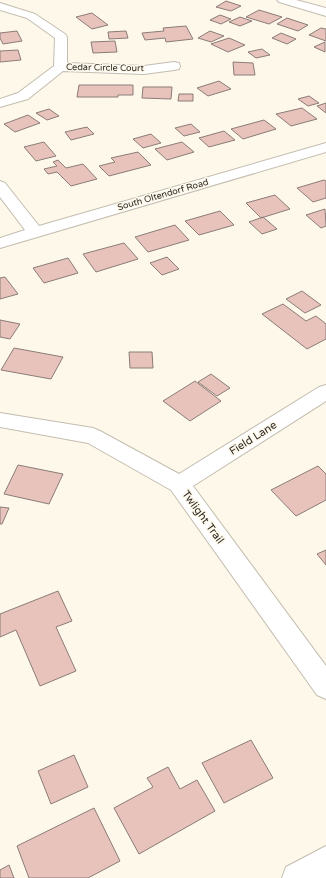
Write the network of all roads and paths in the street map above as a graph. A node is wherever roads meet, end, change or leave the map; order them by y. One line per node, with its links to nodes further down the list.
1 (283, 0): 3 (street)
2 (0, 6): 5 (street)
3 (326, 12)
4 (174, 66): 5 (street, Cedar Circle Court)
5 (60, 67): 6 (street)
6 (0, 103)
7 (326, 148): 9 (street, South Oltendorf Road)
8 (0, 186): 9 (street)
9 (35, 232): 10 (street, South Oltendorf Road)
10 (0, 243)
11 (326, 392): 13 (street, Field Lane)
12 (0, 420): 13 (street, Twlight Trail)
13 (179, 484): 14 (street, Twlight Trail)
14 (326, 687)
15 (326, 861): 16 (street)
16 (297, 878)

